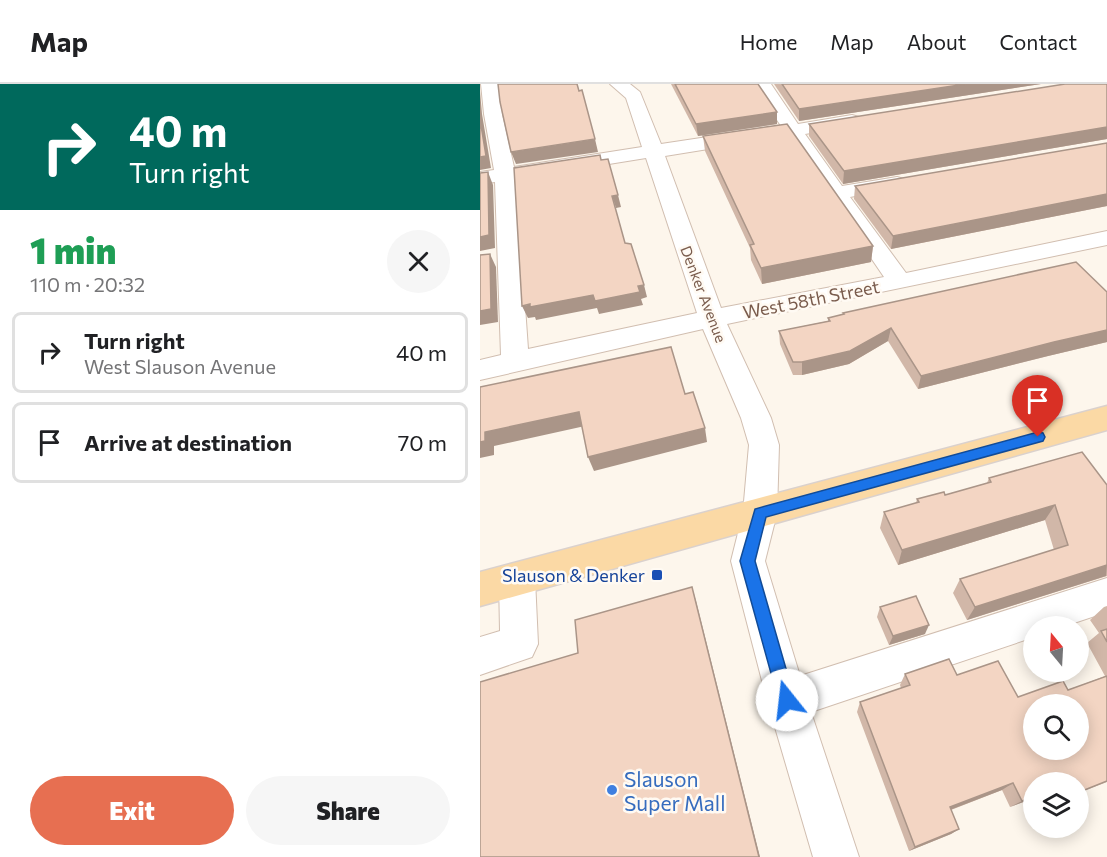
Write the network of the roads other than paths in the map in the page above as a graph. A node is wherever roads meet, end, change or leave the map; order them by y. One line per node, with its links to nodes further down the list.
1 (490, 84): 4 (street)
2 (619, 84): 7 (street, Denker Avenue)
3 (762, 84): 6 (street)
4 (486, 115): 8 (street)
5 (872, 117): 6 (street)
6 (792, 130): 7 (street); 11 (street)
7 (653, 151): 8 (street); 14 (street, Denker Avenue)
8 (505, 174): 9 (street); 15 (street)
9 (480, 178)
10 (918, 179): 11 (street)
11 (836, 194): 13 (street)
12 (1107, 238): 13 (street, West 58th Street)
13 (900, 282): 14 (street, West 58th Street)
14 (712, 319): 15 (street, West 58th Street); 18 (street, Denker Avenue)
15 (514, 363): 16 (street, West 58th Street)
16 (480, 370)
17 (1107, 418): 18 (main road)
18 (760, 513): 19 (main road); 23 (street, Denker Avenue)
19 (517, 579): 20 (main road); 22 (street)
20 (480, 589)
21 (1107, 595): 23 (street)
22 (480, 656)
23 (787, 700): 24 (street, Denker Avenue)
24 (836, 857)

